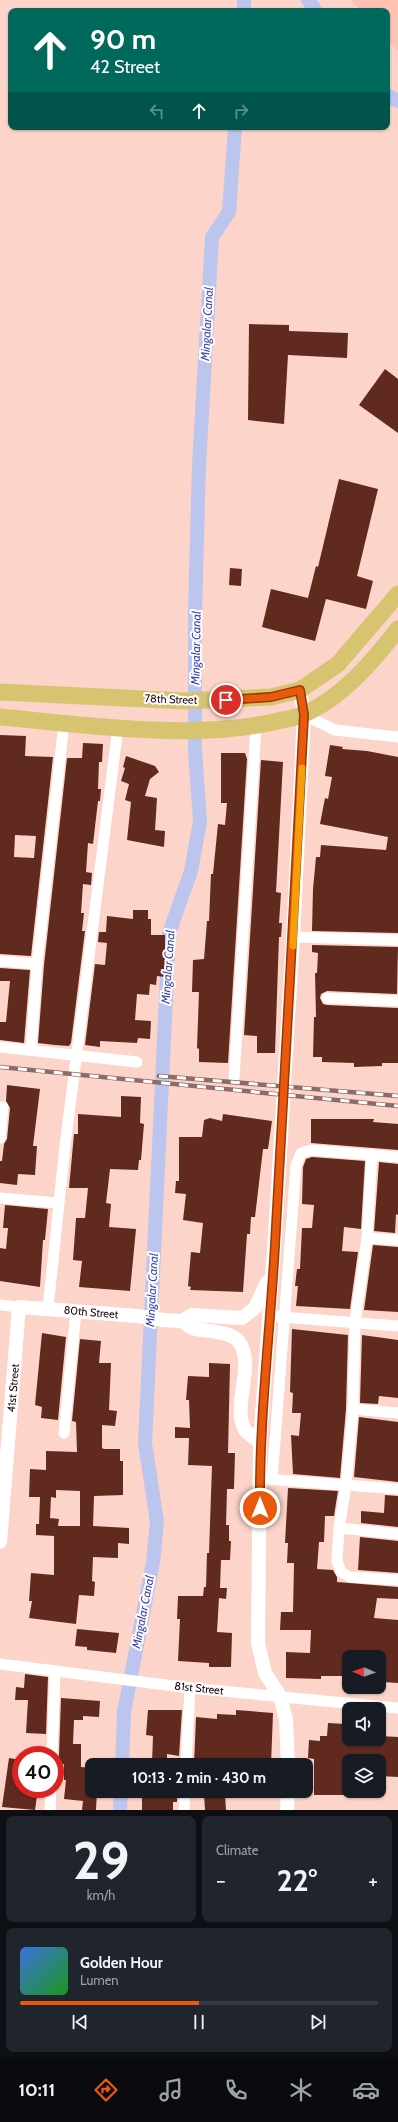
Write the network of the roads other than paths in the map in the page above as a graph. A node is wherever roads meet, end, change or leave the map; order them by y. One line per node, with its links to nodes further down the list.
1 (398, 594): 3 (main road, 78th Street)
2 (398, 629): 5 (main road)
3 (300, 690): 4 (main road, 78th Street); 5 (street)
4 (0, 692)
5 (304, 715): 8 (main road); 10 (street); 11 (street)
6 (0, 717): 7 (main road)
7 (64, 723): 9 (main road); 14 (street)
8 (256, 726): 9 (main road); 21 (street)
9 (118, 727): 19 (street)
10 (398, 737)
11 (293, 937): 12 (street); 30 (street)
12 (398, 940)
13 (0, 961): 14 (street)
14 (37, 964): 18 (street)
15 (327, 998): 16 (street)
16 (398, 1001)
17 (0, 1047): 18 (street)
18 (30, 1050): 19 (street)
19 (77, 1055): 20 (street); 27 (street)
20 (137, 1062)
21 (234, 1078)
22 (3, 1107): 23 (street)
23 (0, 1138)
24 (372, 1154): 25 (street); 28 (street); 36 (street)
25 (398, 1157)
26 (0, 1198): 27 (street)
27 (58, 1203): 33 (street)
28 (367, 1238): 29 (street); 38 (street)
29 (398, 1240)
30 (274, 1251): 35 (street); 37 (street, 80th Street)
31 (0, 1305): 32 (street, 80th Street)
32 (19, 1306): 33 (street, 80th Street); 42 (street, 41st Street)
33 (48, 1308): 34 (street, 80th Street)
34 (76, 1311): 37 (street, 80th Street); 43 (street)
35 (268, 1316): 36 (street); 44 (street)
36 (285, 1318): 38 (street); 45 (street)
37 (182, 1321): 44 (street, 80th Street)
38 (355, 1322): 39 (street); 40 (street)
39 (398, 1326)
40 (353, 1410): 41 (street); 46 (street)
41 (398, 1413)
42 (5, 1429): 50 (street, 41st Street)
43 (64, 1433)
44 (260, 1442): 45 (street)
45 (266, 1479): 46 (street); 55 (street)
46 (346, 1485): 47 (street); 48 (street)
47 (398, 1489)
48 (339, 1528): 49 (street); 51 (street)
49 (398, 1534)
50 (0, 1542)
51 (398, 1580)
52 (0, 1664): 53 (street, 81st Street)
53 (55, 1671): 54 (street, 81st Street); 57 (street)
54 (190, 1688): 55 (street, 81st Street); 58 (street)
55 (280, 1696): 56 (street, 81st Street); 59 (street)
56 (398, 1708)
57 (52, 1746)
58 (186, 1758)
59 (288, 1758)
60 (51, 1798): 63 (street)
61 (185, 1798): 64 (street)
62 (288, 1798): 65 (street)
63 (50, 1810)
64 (184, 1810)
65 (287, 1810)

